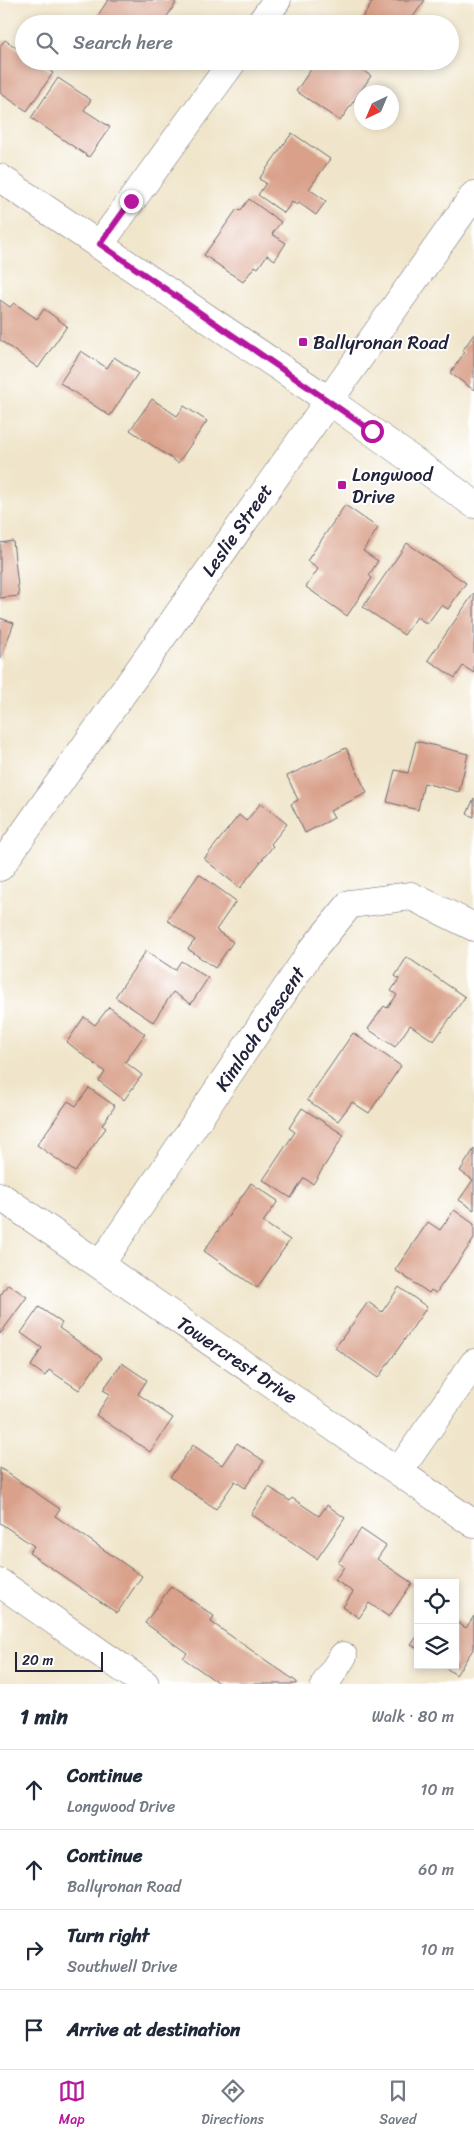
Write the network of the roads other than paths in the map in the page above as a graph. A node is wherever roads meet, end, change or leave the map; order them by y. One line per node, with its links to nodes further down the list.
1 (277, 0): 2 (street)
2 (266, 15)
3 (226, 70): 6 (street)
4 (0, 178): 6 (street)
5 (474, 195): 7 (street, Leslie Street)
6 (100, 244): 7 (street)
7 (328, 400): 8 (street); 9 (street, Leslie Street)
8 (474, 504)
9 (0, 866)
10 (474, 927): 12 (street, Kimloch Crescent)
11 (0, 1196): 12 (street, Towercrest Drive)
12 (100, 1265): 14 (street, Towercrest Drive)
13 (474, 1363): 14 (street)
14 (399, 1471): 15 (street, Towercrest Drive)
15 (474, 1524)
16 (0, 1582): 18 (street)
17 (343, 1656): 19 (street)
18 (145, 1684)
19 (325, 1684)

